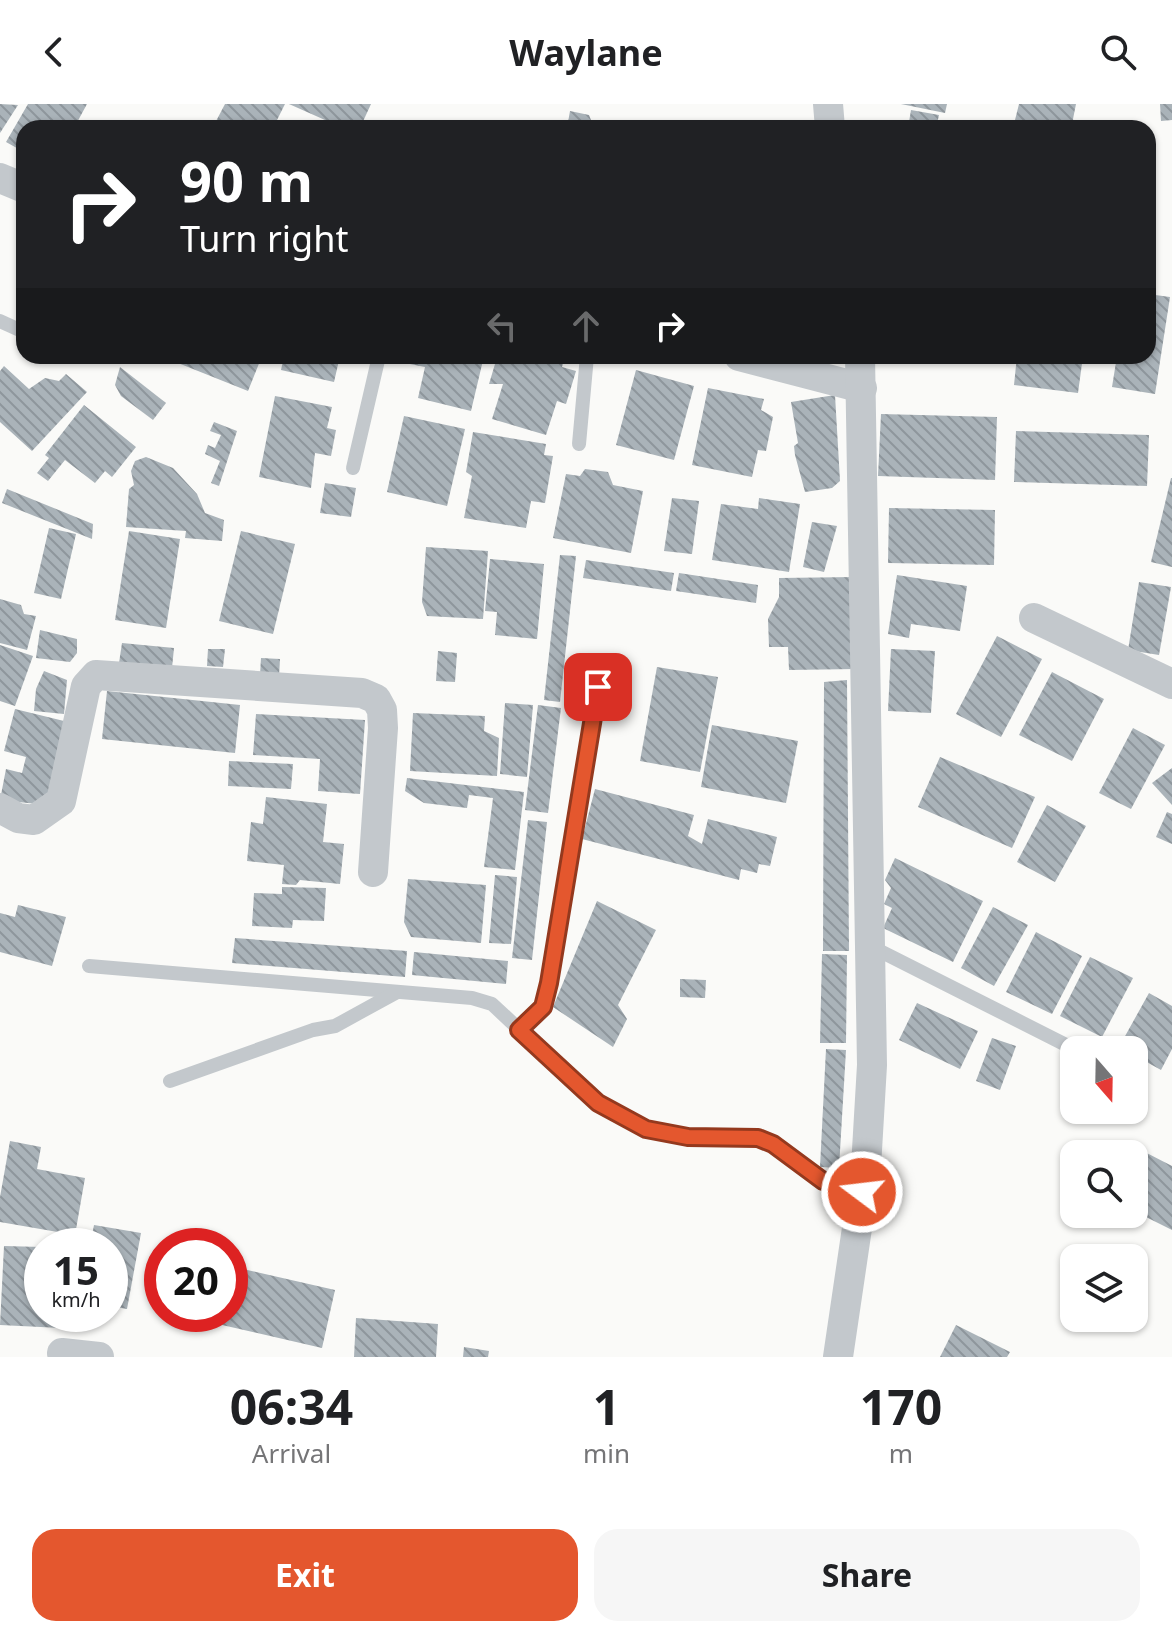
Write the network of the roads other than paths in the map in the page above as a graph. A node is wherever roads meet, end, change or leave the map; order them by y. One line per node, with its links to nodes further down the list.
1 (377, 364): 7 (lane)
2 (586, 364): 6 (lane)
3 (770, 364): 5 (street)
4 (860, 364): 5 (street)
5 (862, 388): 13 (street)
6 (579, 444)
7 (353, 468)
8 (1034, 618): 9 (street)
9 (1172, 684)
10 (598, 687): 16 (lane)
11 (0, 808): 12 (street)
12 (373, 872)
13 (872, 947): 17 (lane); 19 (street)
14 (89, 966): 15 (lane)
15 (397, 992): 16 (lane); 18 (lane)
16 (519, 1030): 19 (lane)
17 (1060, 1042)
18 (170, 1081)
19 (862, 1192): 22 (street)
20 (62, 1353): 21 (street)
21 (99, 1357)
22 (838, 1357)

